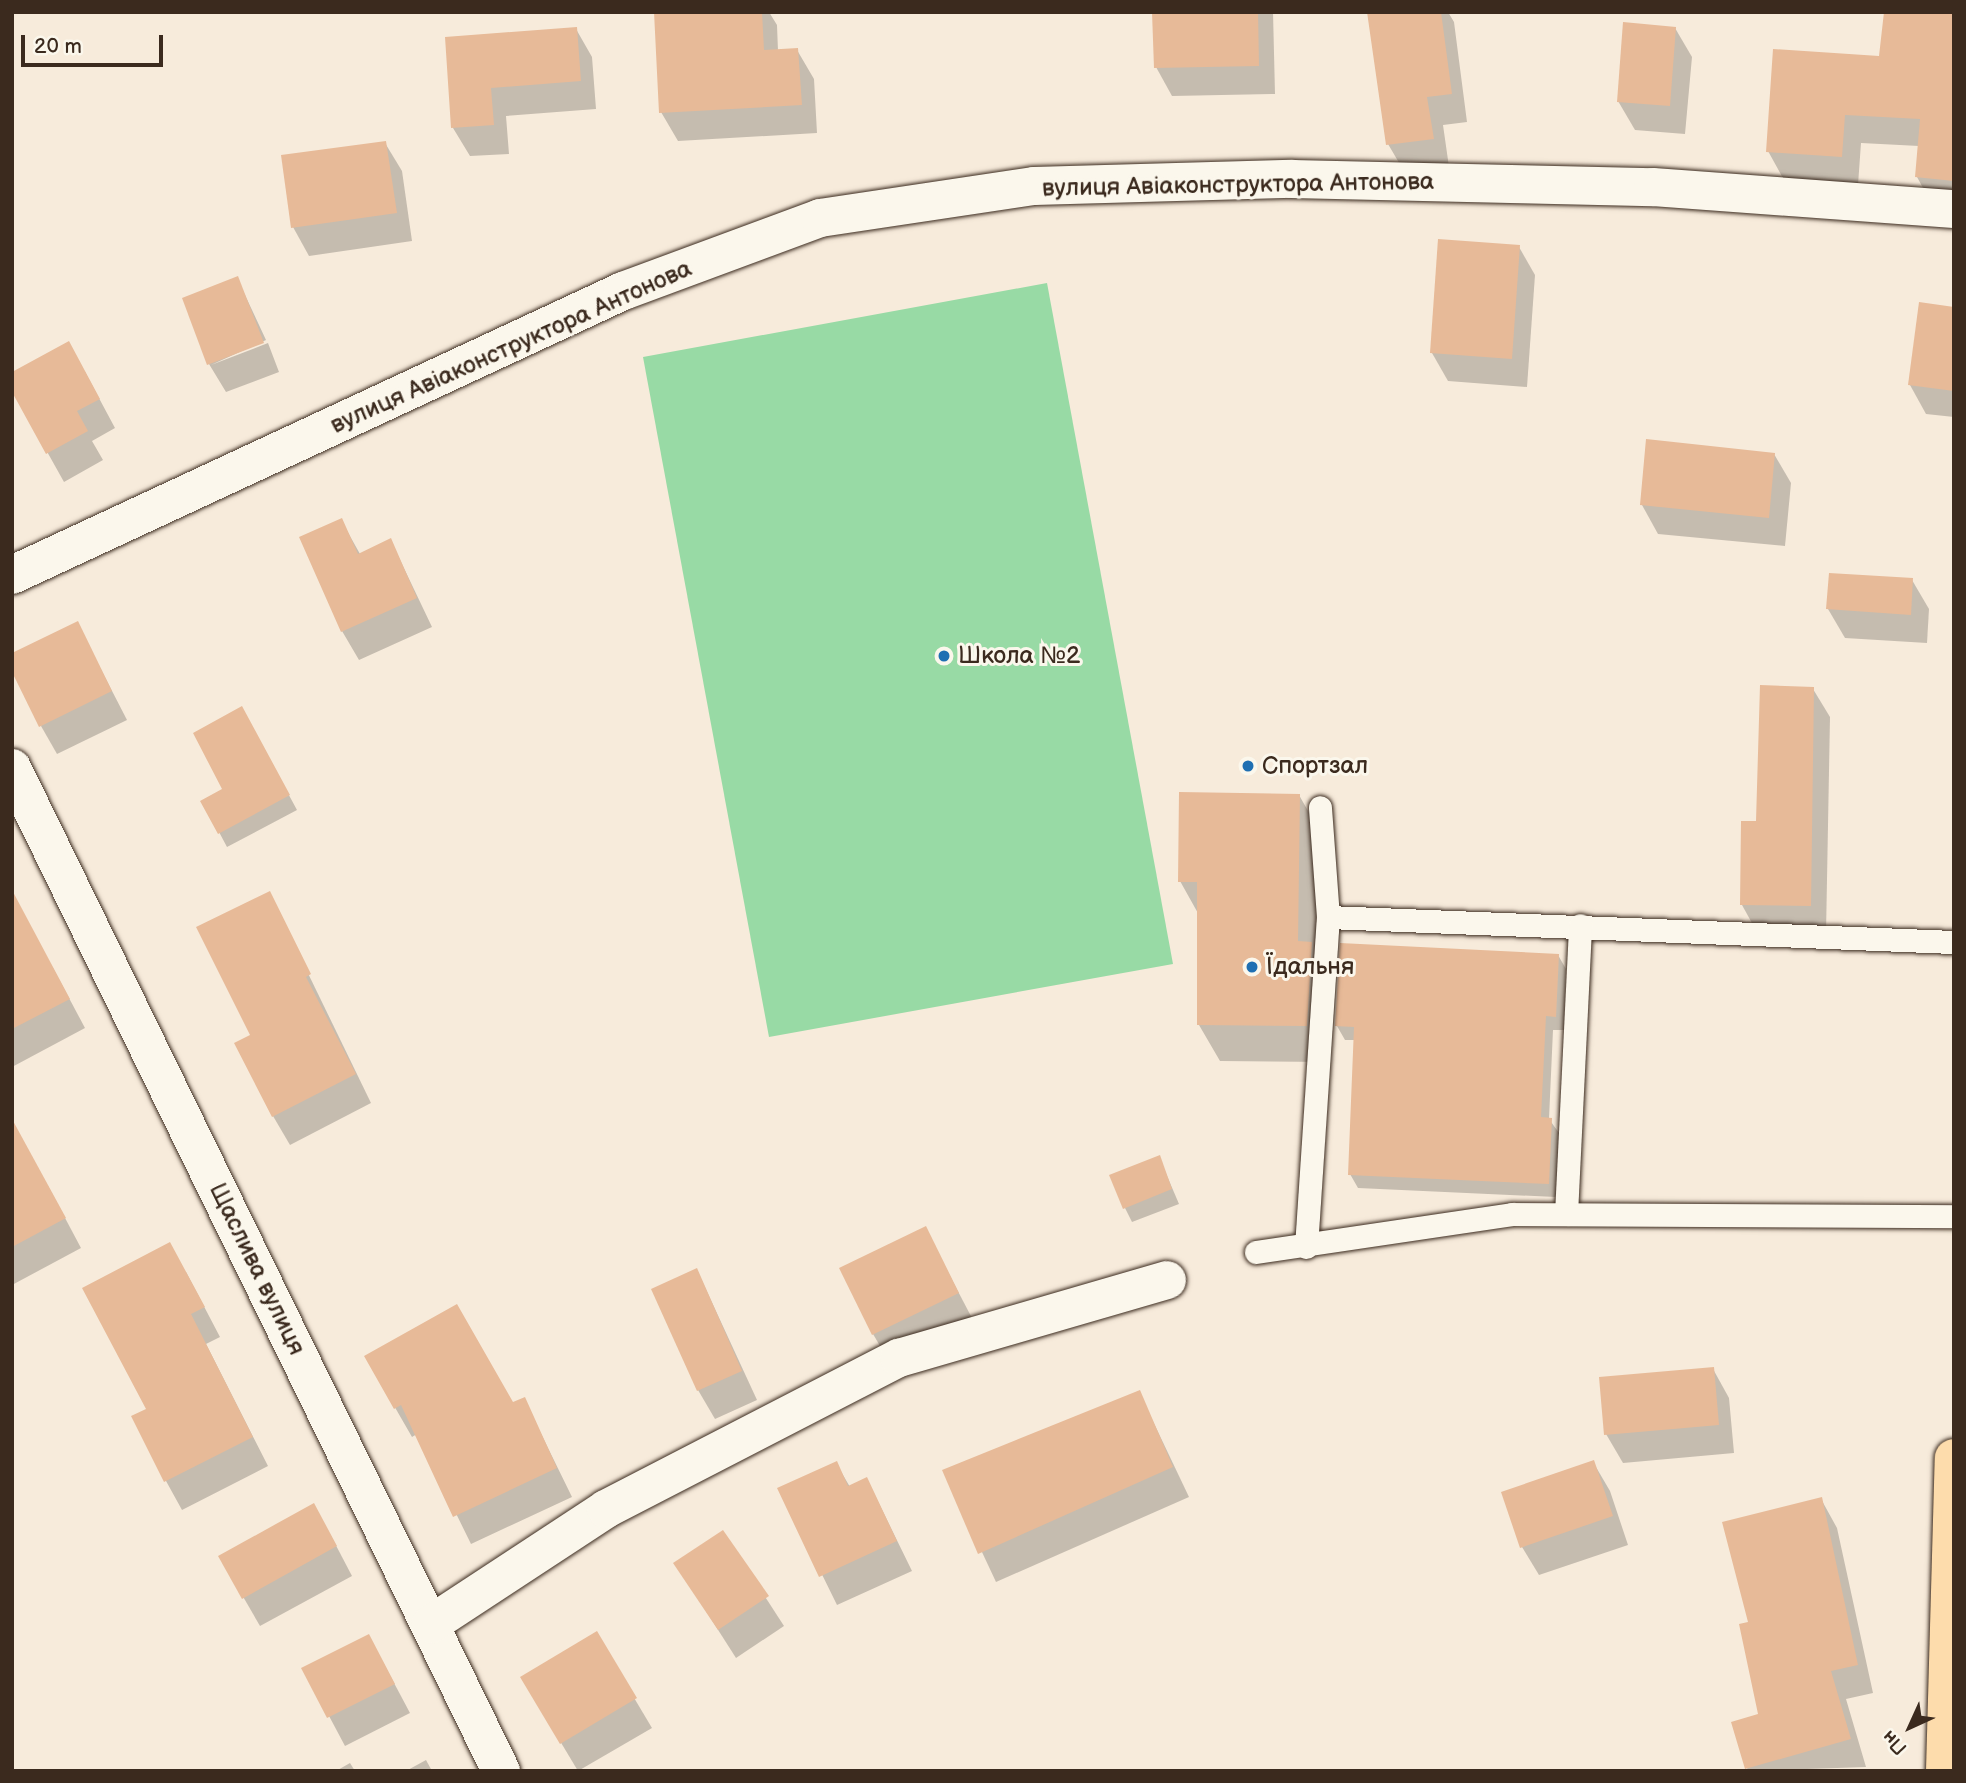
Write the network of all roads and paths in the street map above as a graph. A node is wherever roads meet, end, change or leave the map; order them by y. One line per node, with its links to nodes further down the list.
1 (1954, 209): 2 (street, вулиця Авіаконструктора Антонова)
2 (12, 575)
3 (12, 768): 14 (street, Щаслива вулиця)
4 (1320, 807): 5 (lane)
5 (1328, 917): 6 (lane); 10 (lane)
6 (1580, 925): 7 (lane); 8 (lane)
7 (1954, 942)
8 (1566, 1214): 9 (lane); 10 (lane)
9 (1954, 1216)
10 (1306, 1247): 11 (lane)
11 (1256, 1252)
12 (1167, 1280): 14 (street)
13 (1954, 1458): 16 (main road)
14 (431, 1624): 15 (street, Щаслива вулиця)
15 (501, 1771)
16 (1945, 1771)

